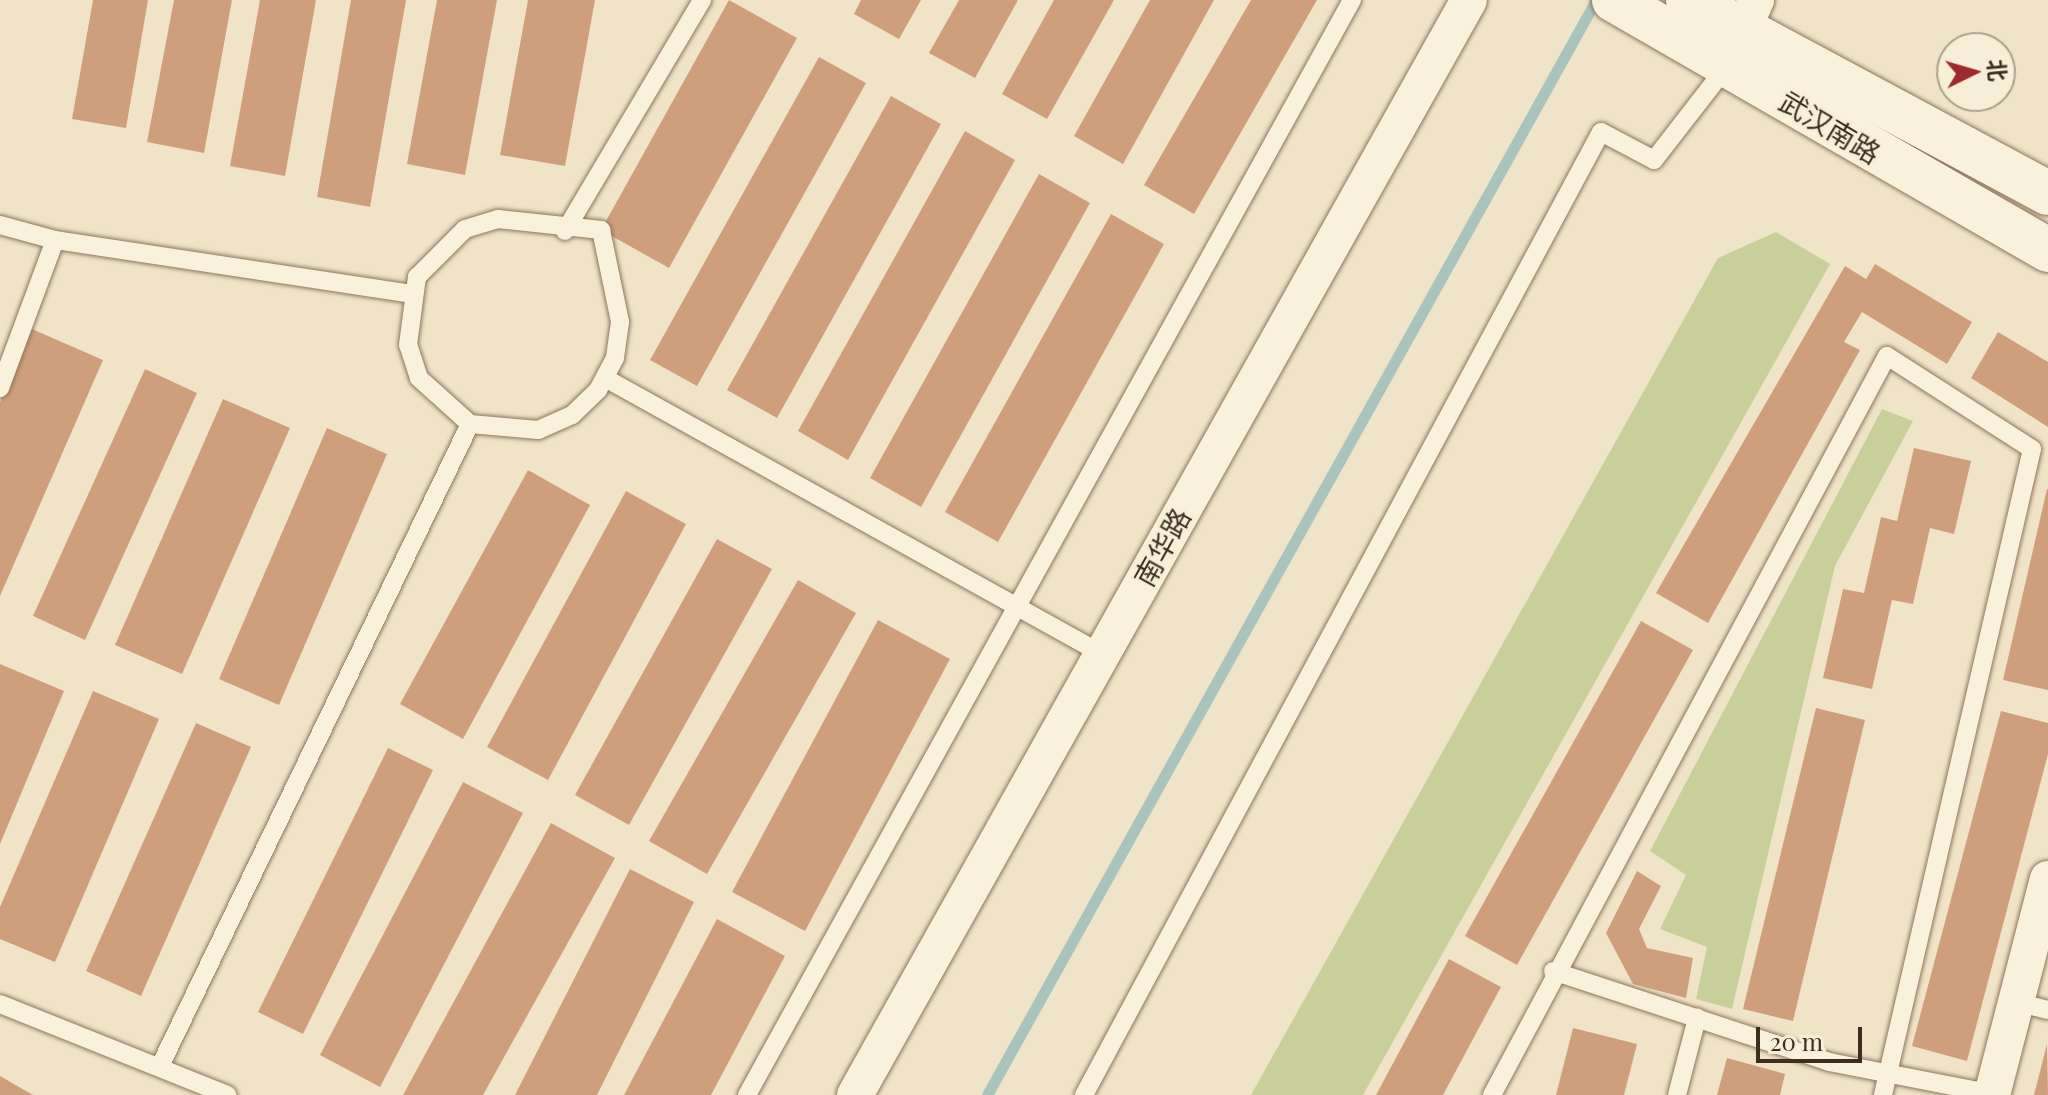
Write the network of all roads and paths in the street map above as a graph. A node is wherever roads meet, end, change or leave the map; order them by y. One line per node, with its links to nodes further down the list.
1 (702, 0): 9 (lane)
2 (1352, 0): 16 (lane)
3 (1469, 0): 17 (street, 南华路)
4 (1614, 0): 6 (main road, 武汉南路)
5 (1688, 0): 6 (main road, 武汉南路)
6 (1735, 36): 7 (main road, 武汉南路); 11 (main road, 武汉南路); 28 (lane)
7 (2048, 193)
8 (0, 225): 10 (lane)
9 (565, 231): 12 (lane); 13 (lane)
10 (55, 240): 12 (lane); 14 (lane)
11 (2048, 250)
12 (411, 294): 15 (lane)
13 (605, 378): 15 (lane); 16 (lane)
14 (0, 388)
15 (470, 424): 23 (lane)
16 (1017, 607): 17 (lane); 26 (lane)
17 (1102, 654): 27 (street, 南华路)
18 (2048, 879): 21 (street)
19 (1553, 971): 22 (lane); 24 (lane); 29 (lane)
20 (0, 1004): 23 (lane)
21 (2032, 1006): 32 (street)
22 (1697, 1018): 24 (lane); 30 (lane)
23 (161, 1064): 25 (lane)
24 (1888, 1073): 31 (lane); 32 (lane)
25 (227, 1095)
26 (747, 1095)
27 (855, 1095)
28 (1084, 1095)
29 (1492, 1095)
30 (1677, 1095)
31 (1883, 1095)
32 (1992, 1095)

